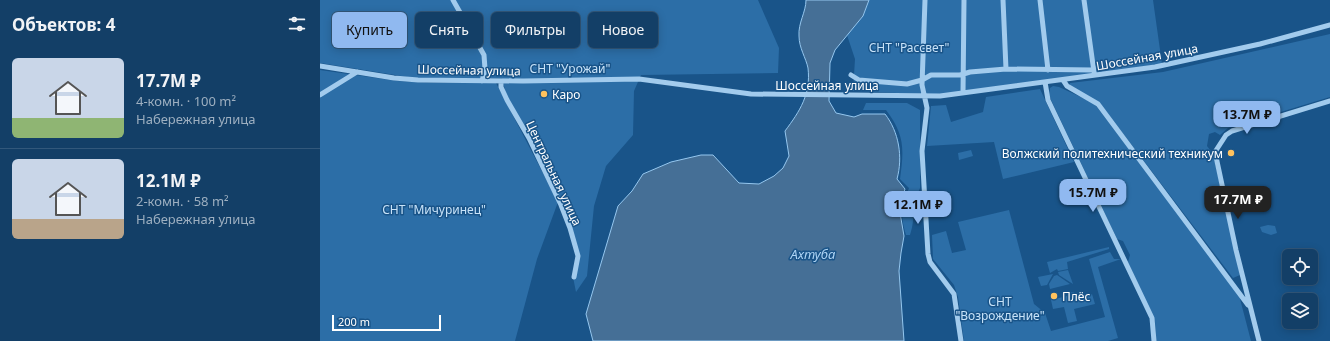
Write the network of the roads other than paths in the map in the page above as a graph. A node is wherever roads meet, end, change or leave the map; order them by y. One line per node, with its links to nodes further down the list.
1 (453, 0): 18 (street)
2 (926, 0): 16 (street)
3 (964, 0): 14 (street)
4 (1003, 0): 9 (street)
5 (1040, 0): 10 (street)
6 (1084, 0): 11 (street)
7 (1330, 25): 15 (street, Шоссейная улица)
8 (320, 66): 12 (street, Шоссейная улица)
9 (1006, 69): 10 (street); 14 (street)
10 (1048, 70): 11 (street)
11 (1093, 70): 15 (street)
12 (357, 72): 18 (street, Шоссейная улица); 22 (street)
13 (851, 75): 16 (street)
14 (963, 75): 16 (street); 21 (street)
15 (1094, 76): 17 (street, Шоссейная улица)
16 (923, 79): 23 (street)
17 (1063, 80): 20 (street, Шоссейная улица); 27 (street)
18 (482, 81): 19 (street, Шоссейная улица)
19 (501, 81): 23 (street, Шоссейная улица); 26 (street, Центральная улица)
20 (1046, 82): 21 (street, Шоссейная улица); 30 (street)
21 (963, 93): 23 (street, Шоссейная улица)
22 (320, 94)
23 (925, 96): 29 (street)
24 (1330, 101): 25 (street)
25 (1243, 275): 27 (street); 28 (street)
26 (574, 277)
27 (1230, 280): 28 (street)
28 (1250, 308): 31 (street)
29 (961, 341)
30 (1154, 341)
31 (1259, 341)

